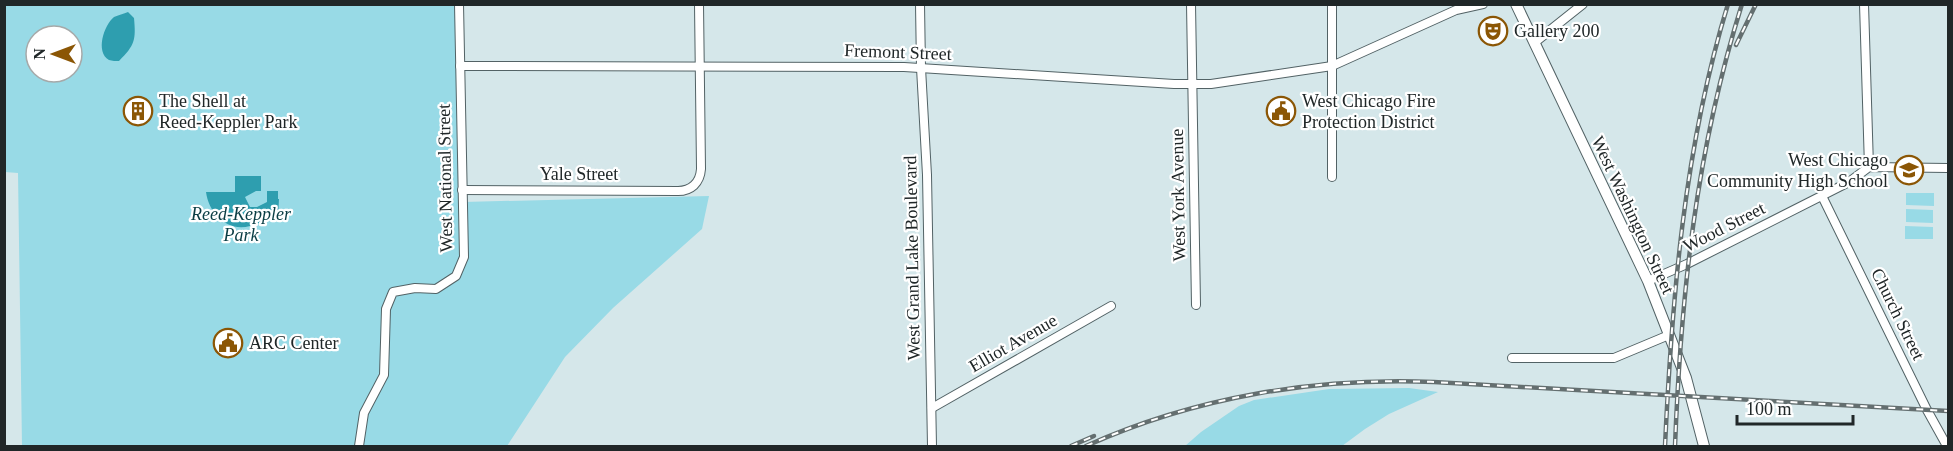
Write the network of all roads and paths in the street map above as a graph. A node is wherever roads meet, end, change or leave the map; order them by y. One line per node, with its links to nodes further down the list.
1 (459, 4): 11 (street, West National Street)
2 (699, 4): 13 (street)
3 (920, 4): 14 (street, West Grand Lake Boulevard)
4 (1191, 4): 15 (street, West York Avenue)
5 (1332, 4): 12 (street)
6 (1483, 4): 12 (street, Fremont Street)
7 (1516, 4): 10 (main road, West Washington Street)
8 (1583, 4): 10 (street)
9 (1864, 4): 16 (street)
10 (1534, 43): 21 (main road, West Washington Street)
11 (460, 66): 13 (street, Fremont Street); 19 (street, West National Street)
12 (1332, 66): 15 (street, Fremont Street); 18 (street)
13 (700, 67): 14 (street, Fremont Street); 19 (street, Yale Street)
14 (921, 68): 15 (street, Fremont Street); 26 (street, West Grand Lake Boulevard)
15 (1192, 84): 22 (street, West York Avenue)
16 (1869, 167): 17 (street); 20 (street, Wood Street)
17 (1948, 168)
18 (1332, 177)
19 (462, 190): 27 (street, West National Street)
20 (1822, 196): 21 (street, Wood Street); 30 (street, Church Street)
21 (1648, 281): 24 (main road, West Washington Street)
22 (1196, 305)
23 (1111, 306): 26 (street, Elliot Avenue)
24 (1669, 335): 25 (street); 29 (main road, West Washington Street)
25 (1512, 358)
26 (932, 408): 28 (street, West Grand Lake Boulevard)
27 (359, 447)
28 (932, 447)
29 (1704, 447)
30 (1947, 447)

